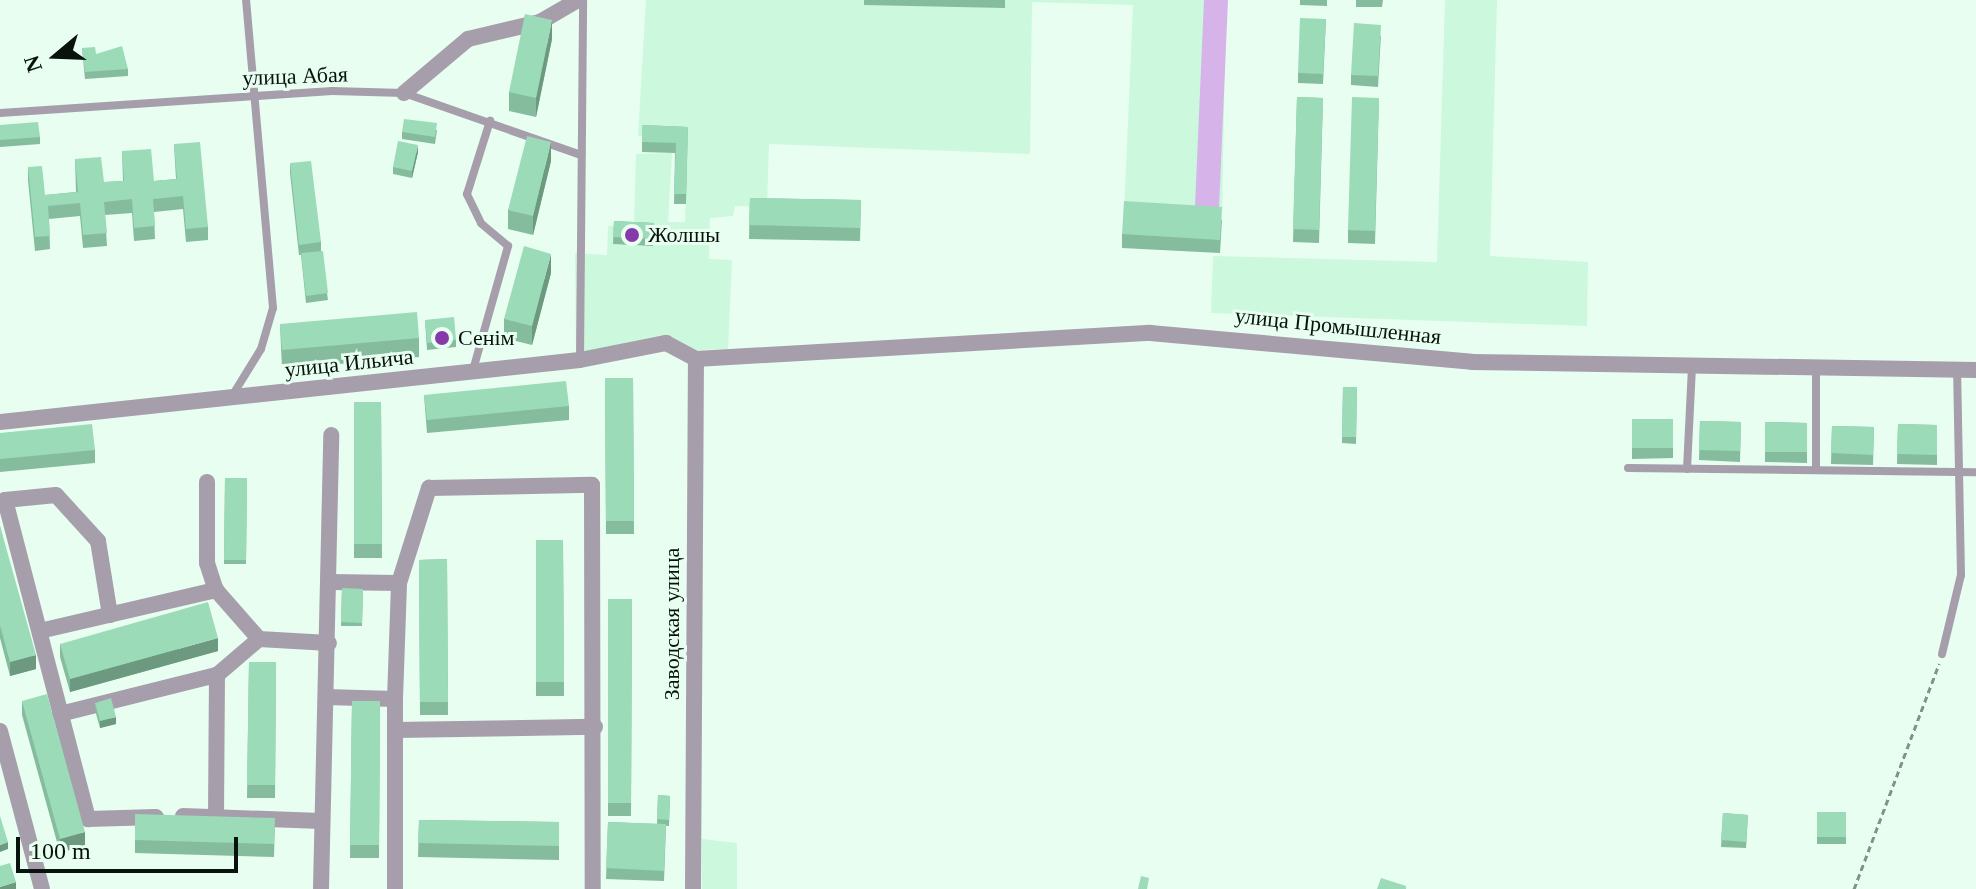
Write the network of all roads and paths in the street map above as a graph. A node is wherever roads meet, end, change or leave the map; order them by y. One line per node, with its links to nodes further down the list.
1 (246, 0): 4 (lane)
2 (580, 0): 3 (street); 7 (lane)
3 (404, 93): 4 (lane, улица Абая); 6 (lane, улица Абая)
4 (255, 95): 5 (lane, улица Абая); 15 (lane)
5 (0, 113)
6 (490, 121): 7 (lane, улица Абая); 14 (lane)
7 (581, 155): 9 (lane)
8 (696, 359): 9 (street, улица Ильича); 10 (street, улица Промышленная); 45 (street, Заводская улица)
9 (580, 360): 14 (street, улица Ильича)
10 (1692, 364): 11 (street, улица Промышленная); 19 (lane)
11 (1816, 365): 12 (street, улица Промышленная); 20 (lane)
12 (1957, 370): 13 (street, улица Промышленная); 21 (lane)
13 (1976, 370)
14 (473, 371): 15 (street, улица Ильича)
15 (232, 396): 16 (street, улица Ильича)
16 (0, 422)
17 (331, 435): 24 (street)
18 (1628, 468): 19 (lane)
19 (1687, 469): 20 (lane)
20 (1816, 470): 21 (lane)
21 (1959, 471): 22 (lane); 31 (lane)
22 (1976, 472)
23 (207, 482): 26 (street)
24 (329, 582): 25 (street); 30 (street)
25 (399, 583): 34 (street); 36 (street)
26 (216, 590): 27 (street); 29 (street)
27 (110, 615): 28 (street); 28 (street)
28 (44, 630): 35 (street)
29 (259, 639): 30 (street); 32 (street)
30 (329, 643): 33 (street)
31 (1942, 654): 46 (path)
32 (217, 675): 35 (street); 39 (street)
33 (326, 697): 34 (street); 40 (street)
34 (395, 699): 37 (street)
35 (60, 714): 39 (street)
36 (595, 727): 37 (street); 44 (street)
37 (395, 730): 43 (street)
38 (0, 731): 41 (street)
39 (216, 816): 40 (street)
40 (321, 821): 42 (street)
41 (42, 889)
42 (321, 889)
43 (395, 889)
44 (593, 889)
45 (693, 889)
46 (1854, 889)

